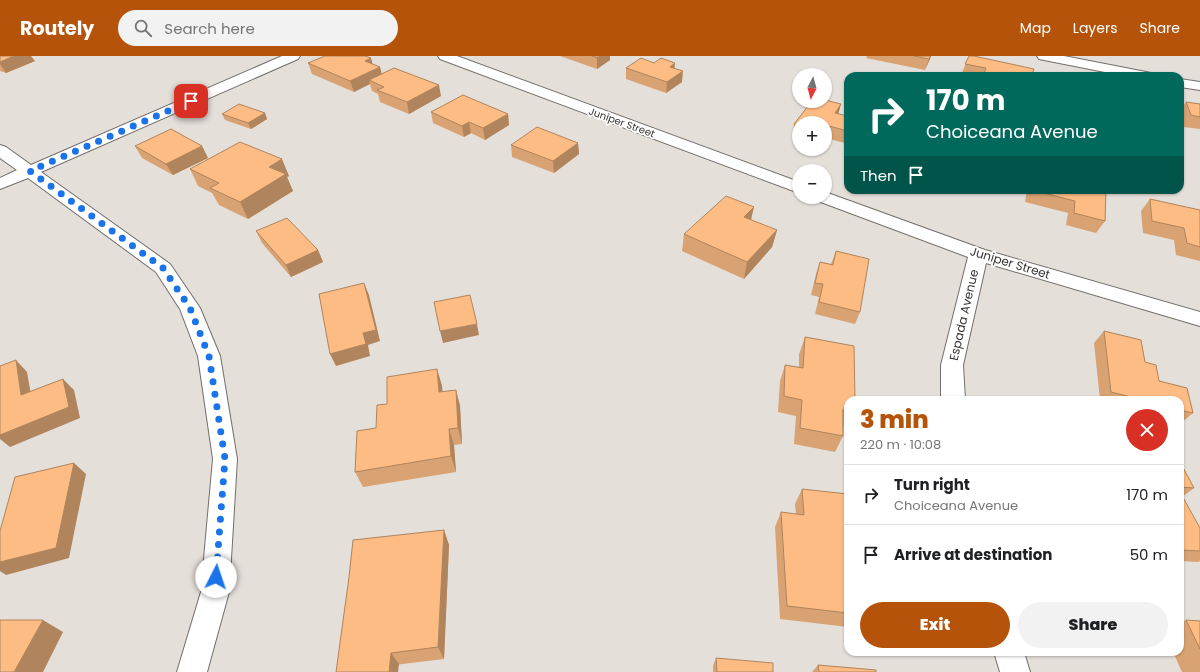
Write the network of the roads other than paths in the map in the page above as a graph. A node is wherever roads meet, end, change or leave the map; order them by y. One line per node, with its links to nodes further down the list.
1 (293, 56): 8 (street)
2 (445, 56): 10 (street, Juniper Street)
3 (1044, 56): 4 (street)
4 (1126, 72)
5 (1184, 84): 6 (street)
6 (1200, 86)
7 (0, 150): 8 (street)
8 (30, 171): 9 (street); 16 (street)
9 (0, 184)
10 (792, 185)
11 (832, 200): 12 (street, Juniper Street)
12 (978, 254): 13 (street, Juniper Street); 14 (street, Espada Avenue)
13 (1200, 319)
14 (953, 396)
15 (1010, 656): 17 (street)
16 (192, 672)
17 (1016, 672)

